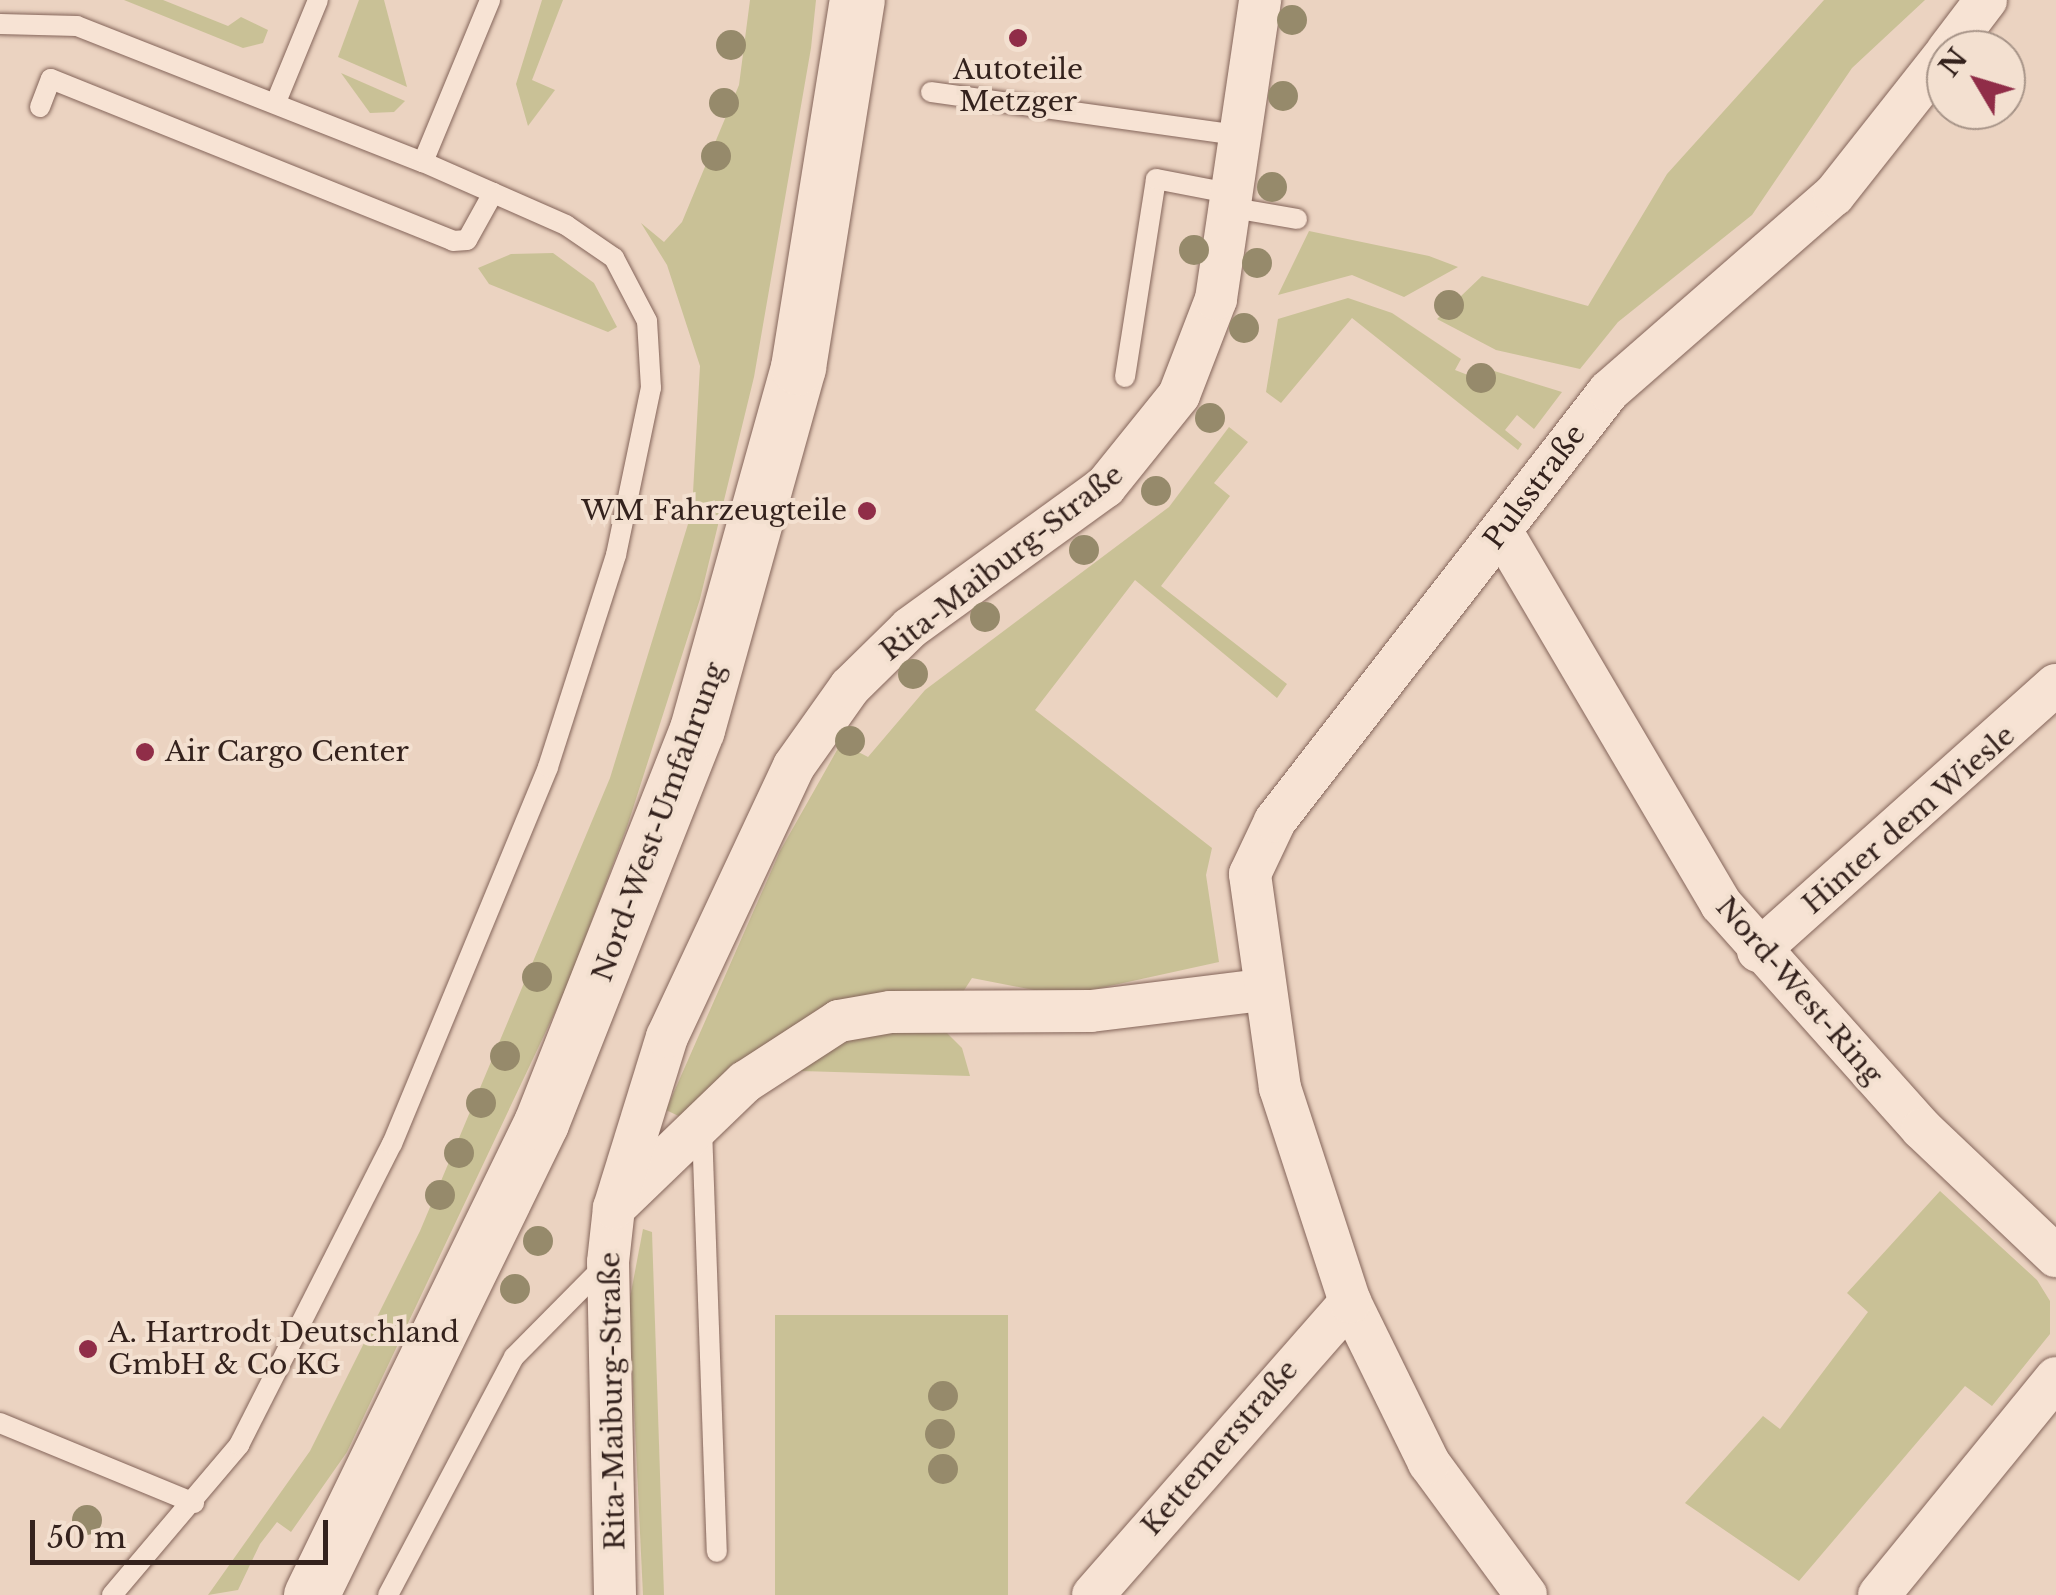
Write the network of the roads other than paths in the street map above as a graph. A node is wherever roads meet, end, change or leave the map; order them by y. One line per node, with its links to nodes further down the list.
1 (318, 0): 10 (lane)
2 (490, 0): 13 (lane)
3 (857, 0): 32 (main road, Nord-West-Umfahrung)
4 (1260, 0): 12 (street, Rita-Maiburg-Straße)
5 (1986, 0): 7 (street, Pulsstraße)
6 (0, 24): 10 (lane)
7 (1964, 30)
8 (1926, 79): 18 (street, Pulsstraße)
9 (930, 92): 12 (lane)
10 (276, 102): 13 (lane)
11 (40, 106): 14 (lane)
12 (1245, 136): 15 (street, Rita-Maiburg-Straße)
13 (423, 162): 14 (lane)
14 (493, 193): 29 (lane)
15 (1234, 201): 16 (lane); 17 (lane); 23 (street, Rita-Maiburg-Straße)
16 (1298, 219)
17 (1125, 377)
18 (1502, 532): 20 (street, Nord-West-Ring); 21 (street, Pulsstraße)
19 (2056, 685): 20 (street, Hinter dem Wiesle)
20 (1758, 951): 24 (street, Nord-West-Ring)
21 (1260, 990): 22 (street); 26 (street)
22 (702, 1126): 23 (street); 30 (lane)
23 (614, 1208): 25 (street, Rita-Maiburg-Straße)
24 (2056, 1256)
25 (608, 1262): 33 (lane); 34 (street, Rita-Maiburg-Straße)
26 (1350, 1302): 35 (street, Kettemerstraße); 36 (street)
27 (2056, 1378): 37 (street)
28 (0, 1422): 29 (lane)
29 (194, 1504): 31 (lane)
30 (717, 1552)
31 (112, 1595)
32 (311, 1595)
33 (388, 1595)
34 (615, 1595)
35 (1093, 1595)
36 (1526, 1595)
37 (1879, 1595)

